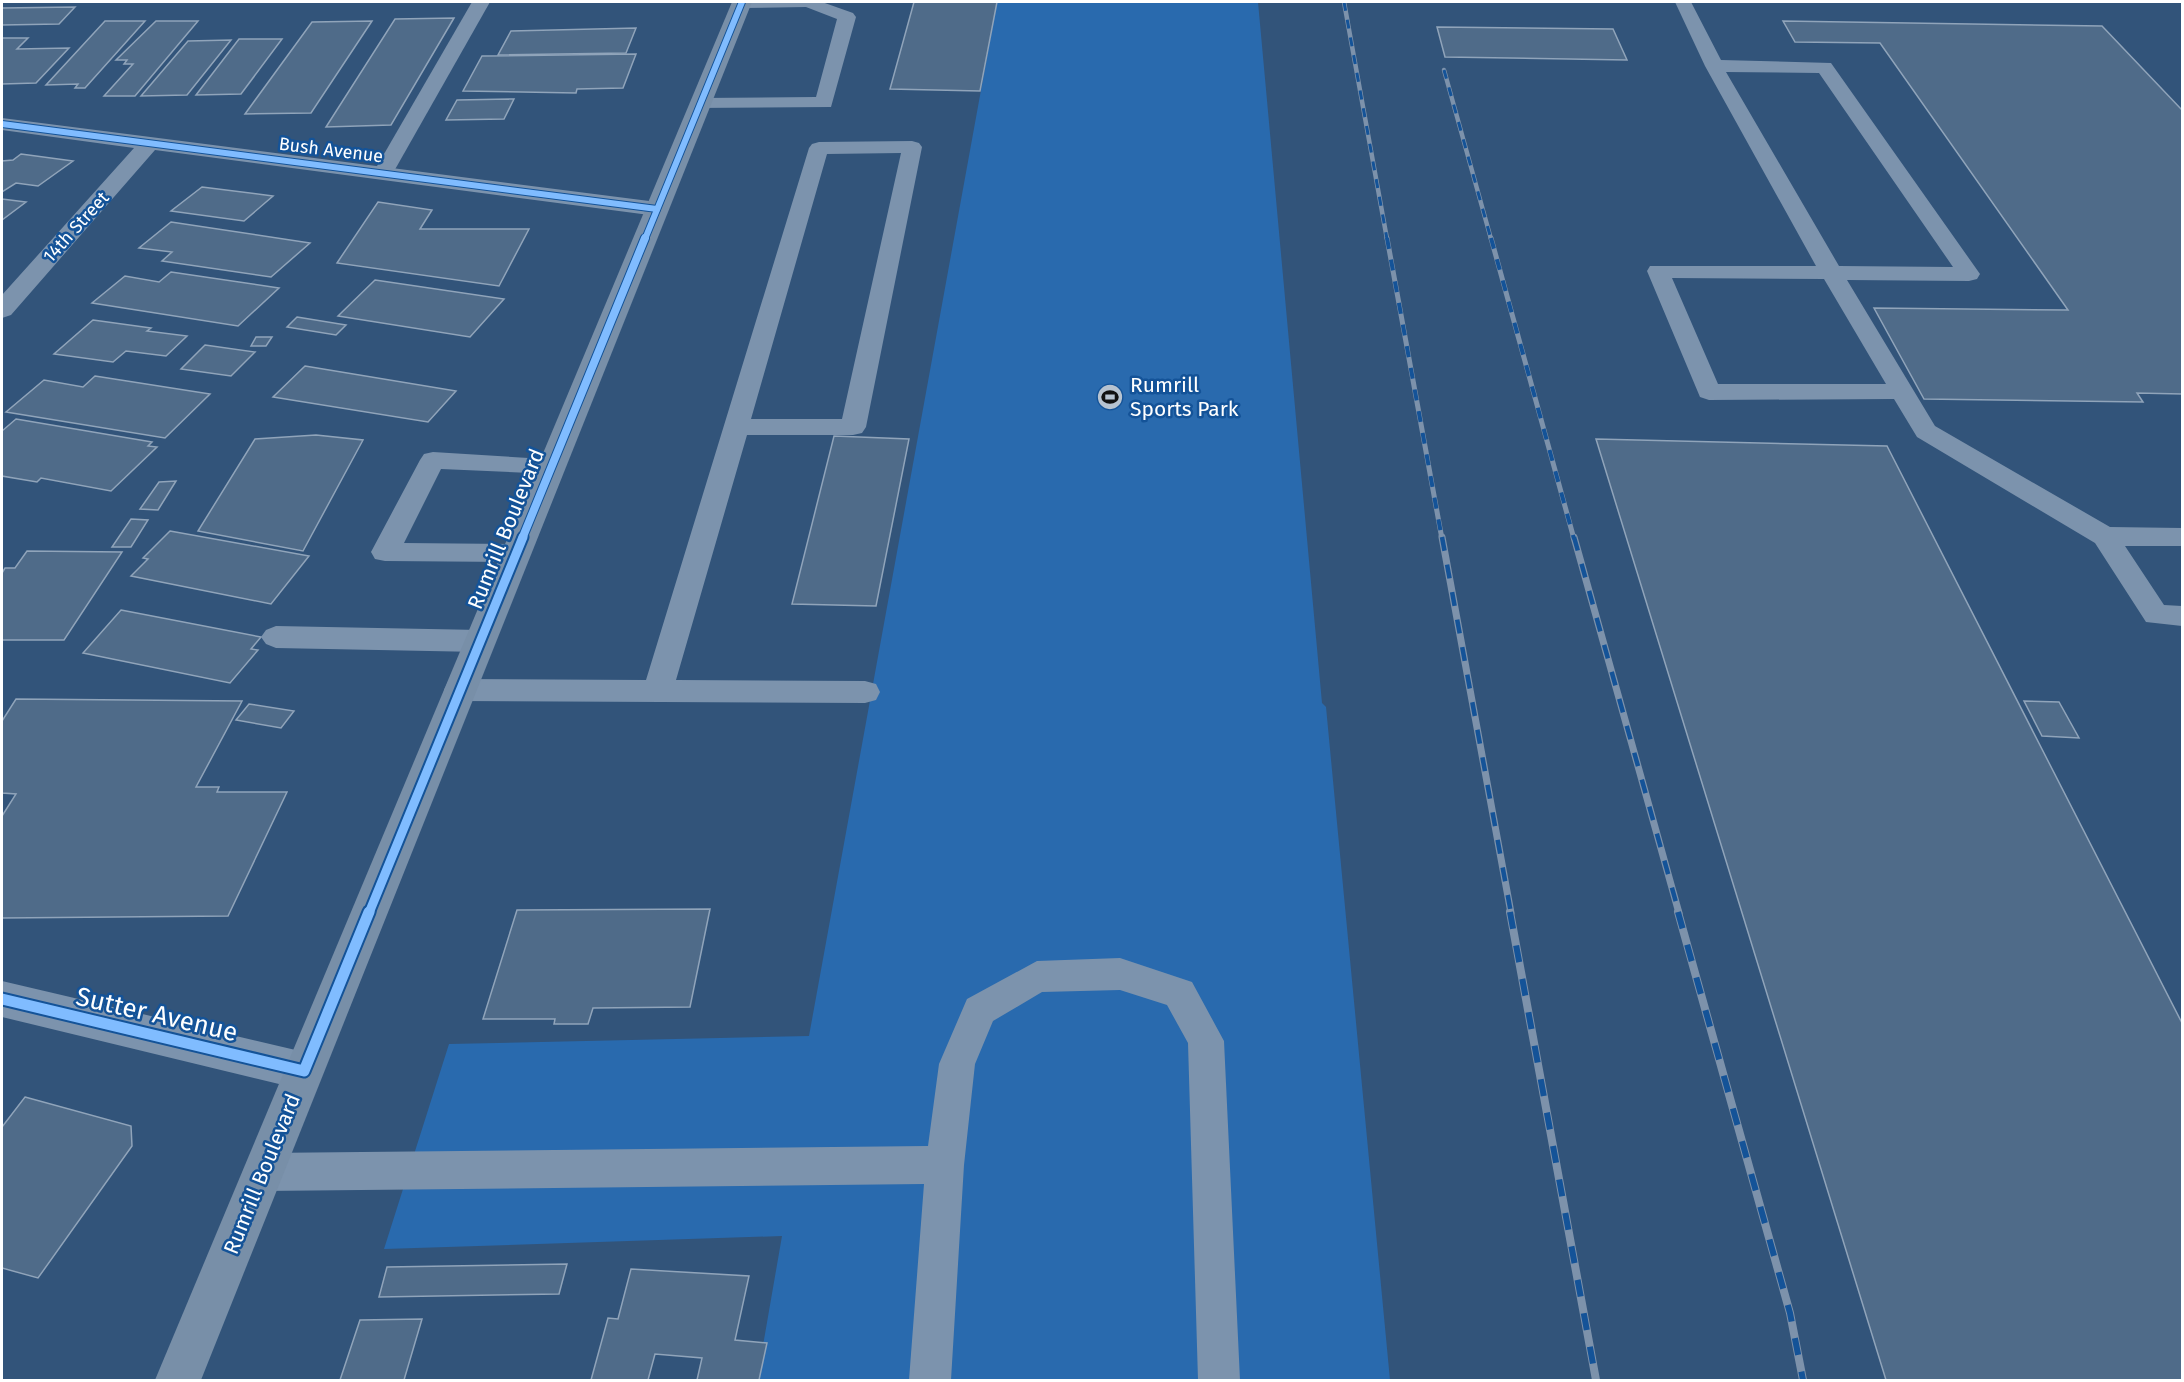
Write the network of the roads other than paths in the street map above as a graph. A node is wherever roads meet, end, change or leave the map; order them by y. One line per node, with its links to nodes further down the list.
1 (481, 2): 8 (lane)
2 (742, 2): 5 (main road, Rumrill Boulevard); 5 (lane)
3 (1683, 2): 4 (lane)
4 (1714, 66): 10 (lane); 10 (lane)
5 (700, 104): 9 (main road, Rumrill Boulevard)
6 (2, 124): 7 (street, Bush Avenue)
7 (150, 143): 8 (street, Bush Avenue); 11 (street, 14th Street)
8 (383, 173): 9 (street, Bush Avenue)
9 (657, 209): 14 (main road, Rumrill Boulevard)
10 (1830, 271): 12 (lane); 12 (lane)
11 (2, 310)
12 (1902, 391): 15 (lane)
13 (737, 427): 13 (lane); 22 (lane)
14 (552, 466): 17 (main road, Rumrill Boulevard); 17 (lane)
15 (2105, 536): 16 (lane); 18 (lane)
16 (2182, 537)
17 (516, 553): 20 (main road, Rumrill Boulevard)
18 (2182, 615)
19 (276, 637): 20 (lane)
20 (480, 641): 21 (main road, Rumrill Boulevard)
21 (459, 690): 22 (lane); 25 (main road, Rumrill Boulevard)
22 (658, 691): 23 (lane)
23 (865, 692)
24 (2, 999): 25 (street, Sutter Avenue)
25 (304, 1071): 27 (main road, Rumrill Boulevard)
26 (945, 1165): 27 (lane); 29 (lane); 30 (lane)
27 (263, 1172): 28 (main road, Rumrill Boulevard)
28 (178, 1380)
29 (930, 1380)
30 (1219, 1380)

